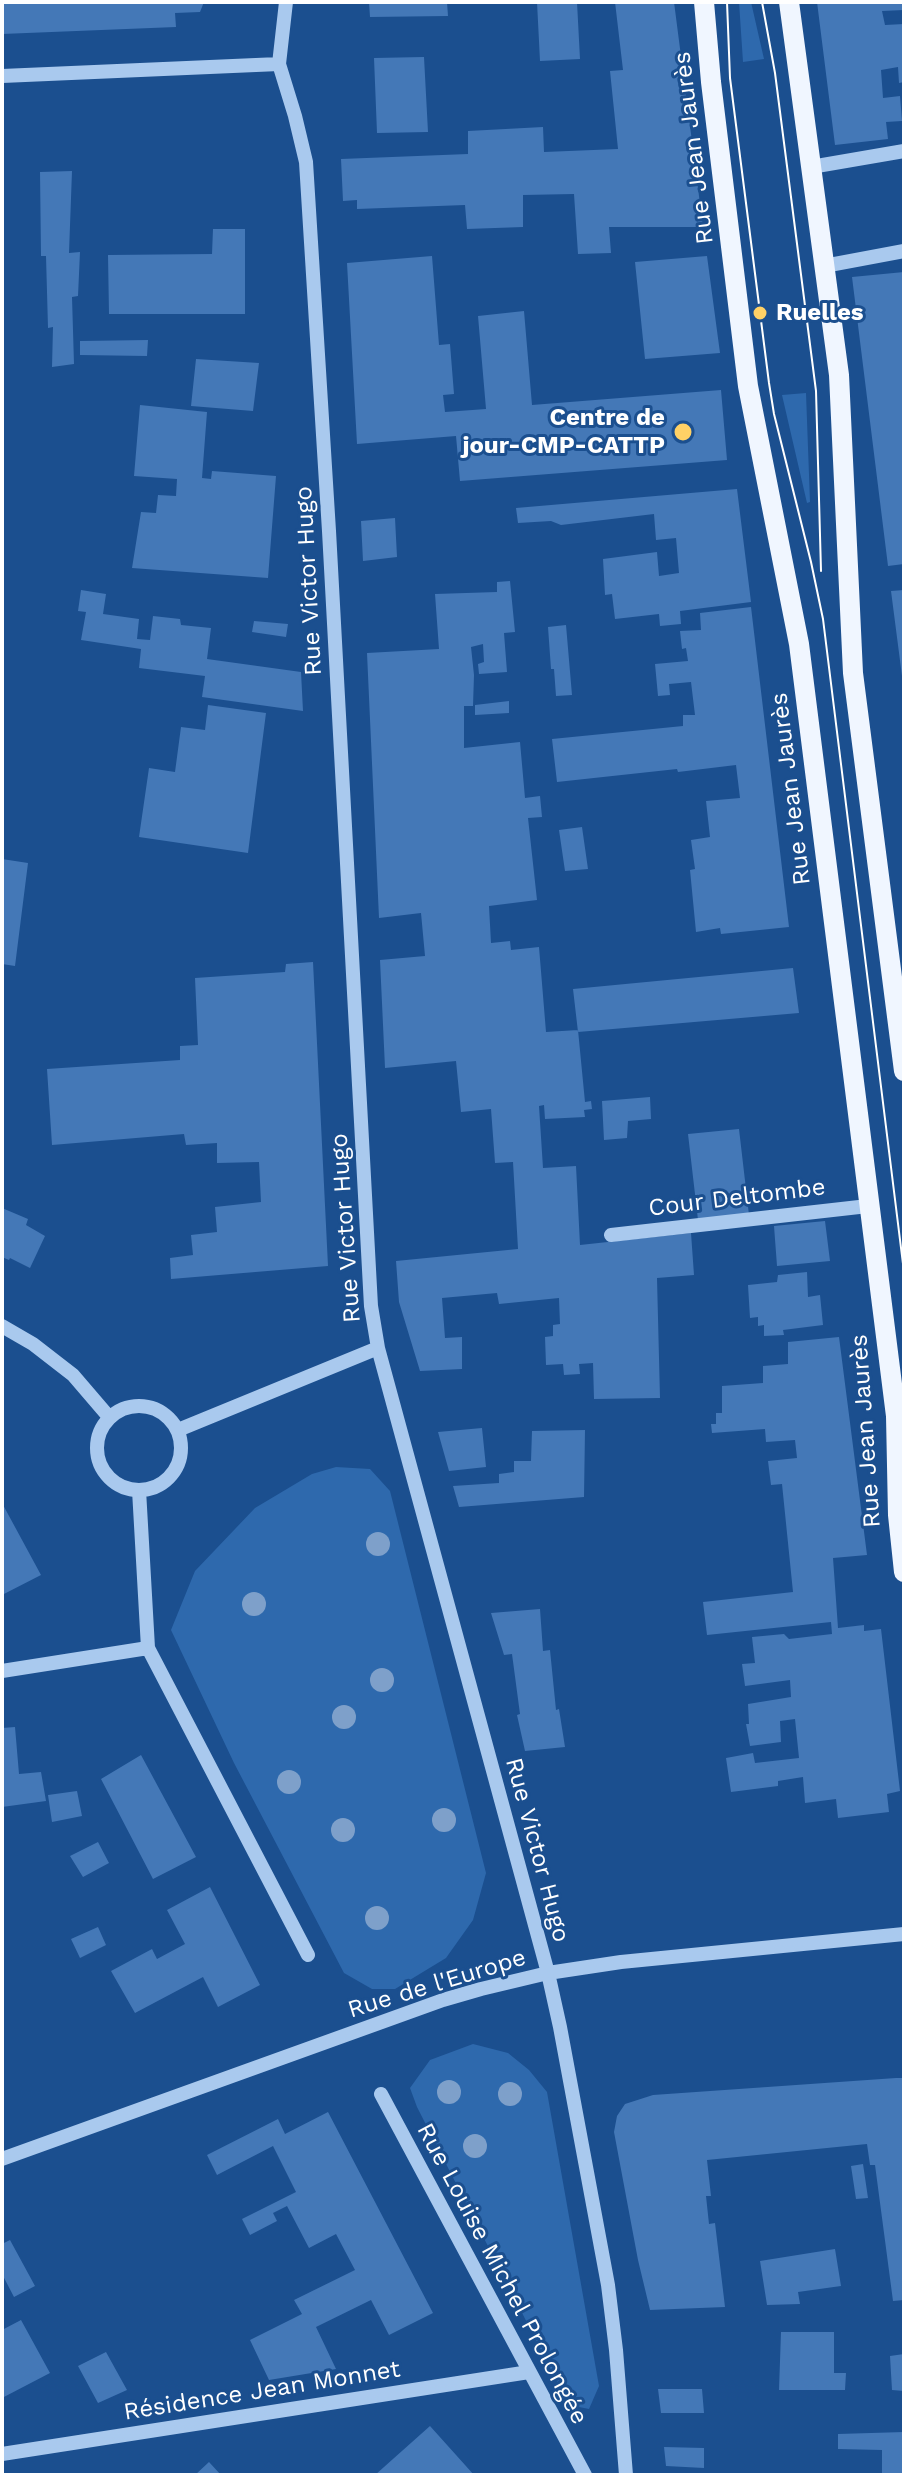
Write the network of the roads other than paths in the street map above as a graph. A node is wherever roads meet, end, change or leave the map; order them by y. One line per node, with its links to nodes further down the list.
1 (286, 2): 4 (street, Rue Victor Hugo)
2 (704, 2): 11 (main road, Rue Jean Jaurès)
3 (789, 2): 7 (main road)
4 (279, 64): 5 (street); 14 (street, Rue Victor Hugo)
5 (2, 76)
6 (904, 151): 7 (street)
7 (811, 167): 9 (main road)
8 (904, 251): 9 (street)
9 (824, 266): 10 (main road)
10 (904, 1071)
11 (868, 1206): 12 (street, Cour Deltombe); 18 (main road, Rue Jean Jaurès)
12 (611, 1235)
13 (2, 1326): 15 (street)
14 (378, 1348): 16 (street); 23 (street, Rue Victor Hugo)
15 (109, 1417): 16 (street); 17 (street)
16 (178, 1430): 17 (street)
17 (139, 1490): 19 (street)
18 (904, 1572)
19 (148, 1648): 20 (street); 22 (street)
20 (2, 1671)
21 (904, 1934): 23 (street, Rue de l'Europe)
22 (308, 1955)
23 (548, 1973): 25 (street, Rue de l'Europe); 29 (street, Rue Victor Hugo)
24 (381, 2094): 26 (street, Rue Louise Michel Prolongée)
25 (2, 2159)
26 (529, 2372): 27 (street, Résidence Jean Monnet); 28 (street, Rue Louise Michel Prolongée)
27 (2, 2454)
28 (585, 2475)
29 (626, 2475)

